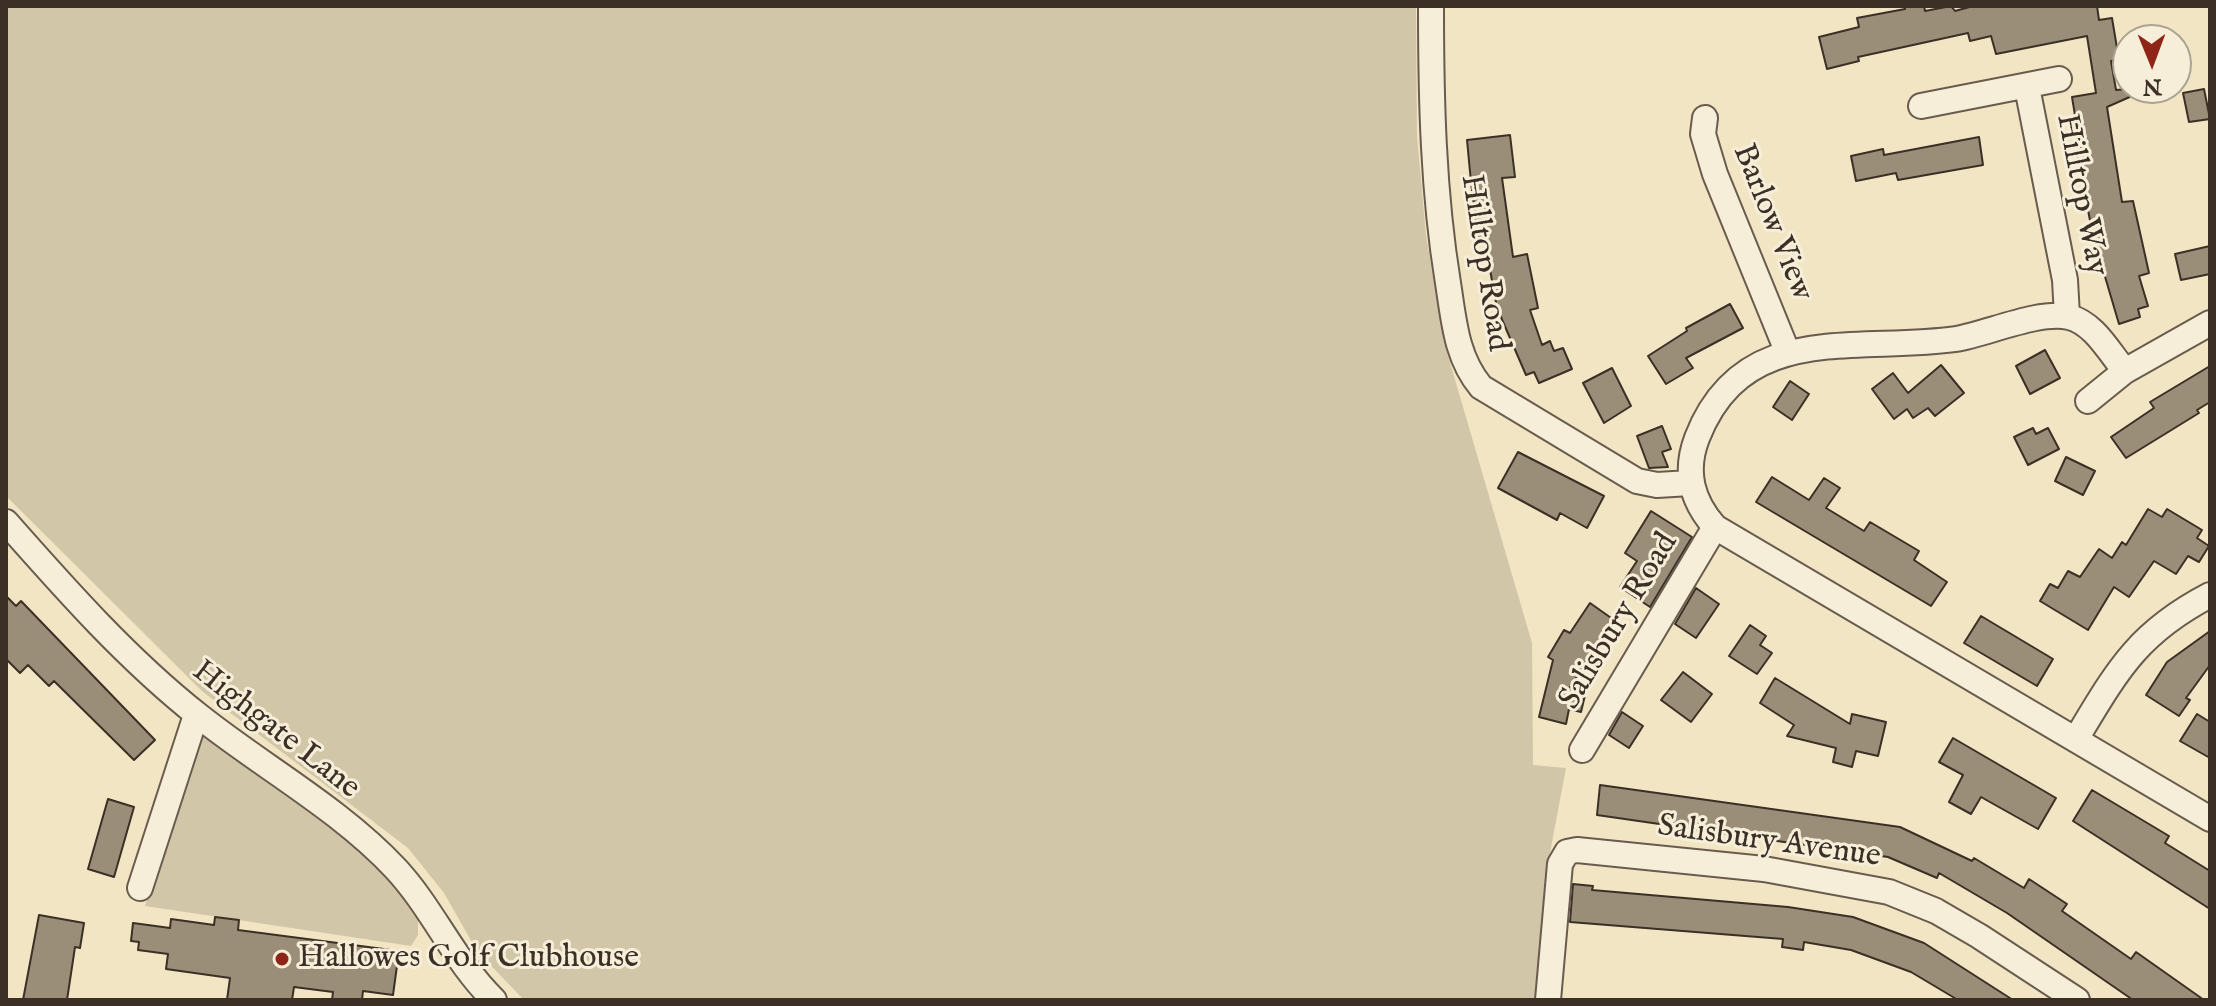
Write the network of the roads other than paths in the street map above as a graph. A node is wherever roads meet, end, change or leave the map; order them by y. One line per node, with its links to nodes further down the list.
1 (1431, 6): 11 (street, Hilltop Road)
2 (2059, 79): 3 (street, Hilltop Way)
3 (2027, 87): 4 (street, Hilltop Way); 6 (street, Hilltop Way)
4 (1921, 106)
5 (1705, 118): 8 (street, Barlow View)
6 (2067, 316): 8 (street); 9 (street)
7 (2210, 323): 9 (street)
8 (1787, 351): 11 (street)
9 (2125, 371): 10 (street)
10 (2088, 401)
11 (1690, 483): 13 (street)
12 (6, 522): 15 (street, Highgate Lane)
13 (1715, 527): 16 (street); 17 (street, Salisbury Road)
14 (2210, 595): 16 (street)
15 (196, 715): 19 (street); 20 (street, Highgate Lane)
16 (2076, 739): 18 (street)
17 (1582, 750)
18 (2210, 819)
19 (140, 888)
20 (494, 1000)
21 (1548, 1000): 22 (street, Salisbury Avenue)
22 (2077, 1000)

